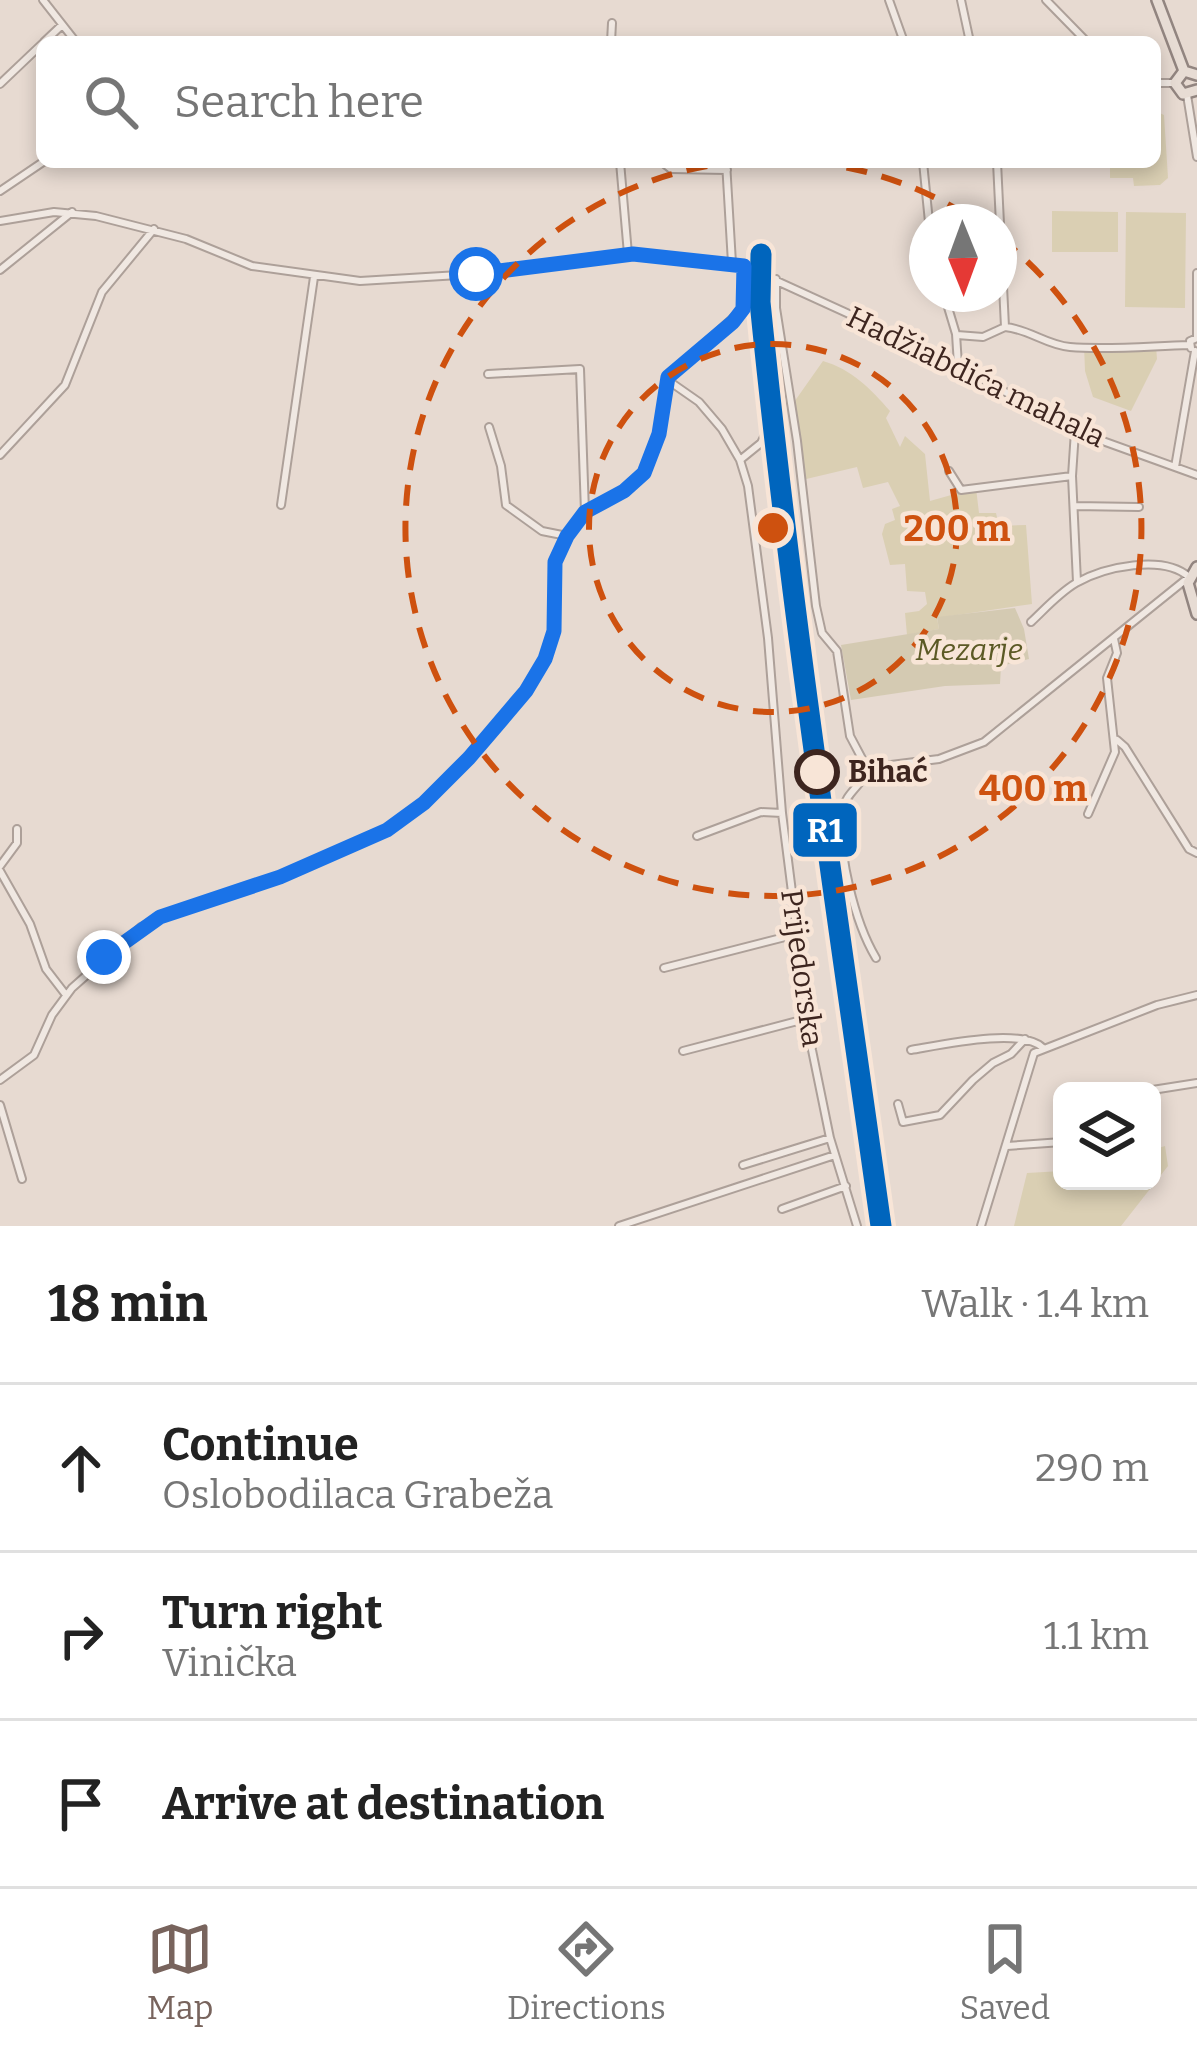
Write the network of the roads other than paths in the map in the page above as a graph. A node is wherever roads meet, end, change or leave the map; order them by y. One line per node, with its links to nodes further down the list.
1 (44, 0): 7 (street)
2 (889, 0): 11 (street)
3 (961, 0): 12 (street)
4 (1046, 0): 13 (street)
5 (1156, 0): 15 (main road)
6 (612, 23): 10 (street)
7 (62, 25): 8 (street); 9 (street)
8 (50, 36)
9 (71, 36)
10 (611, 36)
11 (902, 36)
12 (969, 36)
13 (1082, 36)
14 (36, 50): 19 (street)
15 (1184, 70): 16 (main road); 18 (main road)
16 (1197, 75)
17 (1161, 83): 18 (street)
18 (1174, 83): 20 (main road)
19 (0, 85)
20 (1192, 92): 21 (street)
21 (1197, 157)
22 (36, 167): 29 (street)
23 (621, 168): 34 (street)
24 (668, 168): 25 (street)
25 (698, 168)
26 (726, 168): 35 (street)
27 (924, 168): 30 (street)
28 (997, 168): 43 (street)
29 (0, 191)
30 (927, 204)
31 (72, 212): 32 (street, Hadžiabdića mahala); 33 (street, Hadžiabdića mahala); 37 (street)
32 (0, 221)
33 (154, 230): 39 (street, Hadžiabdića mahala); 52 (street)
34 (628, 254): 35 (street, Hadžiabdića mahala); 39 (street, Hadžiabdića mahala)
35 (733, 263): 36 (street, Hadžiabdića mahala)
36 (744, 266): 40 (street, Hadžiabdića mahala); 41 (street)
37 (0, 270)
38 (1197, 273): 45 (street)
39 (314, 277): 58 (street)
40 (776, 279): 47 (street, Hadžiabdića mahala); 70 (street)
41 (746, 302): 49 (street); 53 (street)
42 (949, 312): 44 (street)
43 (1005, 328): 44 (street); 46 (street)
44 (956, 334): 47 (street)
45 (1197, 338): 46 (street)
46 (1194, 349): 54 (street)
47 (958, 365): 51 (street, Hadžiabdića mahala)
48 (488, 374): 61 (street)
49 (667, 379): 53 (street, Prijedorska); 61 (street)
50 (489, 427): 62 (street)
51 (1075, 431): 54 (street, Hadžiabdića mahala); 57 (street)
52 (0, 455)
53 (740, 460): 71 (street, Prijedorska)
54 (1175, 467): 56 (street, Hadžiabdića mahala)
55 (949, 470): 57 (street)
56 (1197, 475)
57 (1072, 476): 59 (street)
58 (281, 506)
59 (1074, 506): 60 (street); 65 (street)
60 (1139, 507)
61 (585, 512): 62 (street)
62 (567, 536): 81 (street)
63 (1197, 567): 64 (main road)
64 (1189, 577): 65 (street); 66 (main road); 68 (street)
65 (1077, 583): 67 (street)
66 (1197, 614)
67 (1030, 622)
68 (1114, 639): 69 (street); 70 (street)
69 (1116, 740): 72 (street); 75 (street)
70 (866, 768): 78 (street)
71 (782, 813): 74 (street); 77 (street, Prijedorska)
72 (1088, 814)
73 (17, 829): 76 (street)
74 (697, 836)
75 (1197, 853)
76 (0, 868): 81 (street)
77 (797, 934): 79 (street); 82 (street, Prijedorska)
78 (876, 958)
79 (664, 968)
80 (1197, 994): 84 (street)
81 (66, 995): 87 (street)
82 (809, 1018): 86 (street); 92 (street, Prijedorska)
83 (1024, 1039): 84 (street); 85 (street); 90 (street)
84 (1043, 1048): 94 (street)
85 (911, 1050)
86 (683, 1051)
87 (0, 1080)
88 (1197, 1083): 89 (street)
89 (1161, 1089)
90 (898, 1104)
91 (0, 1106): 97 (street)
92 (830, 1138): 95 (street, Prijedorska); 96 (street)
93 (1053, 1143): 94 (street)
94 (1007, 1147): 102 (street)
95 (835, 1155): 98 (street, Prijedorska); 100 (street)
96 (743, 1165)
97 (22, 1179)
98 (845, 1186): 99 (street); 101 (street, Prijedorska)
99 (782, 1209)
100 (620, 1226)
101 (857, 1226)
102 (981, 1226)

